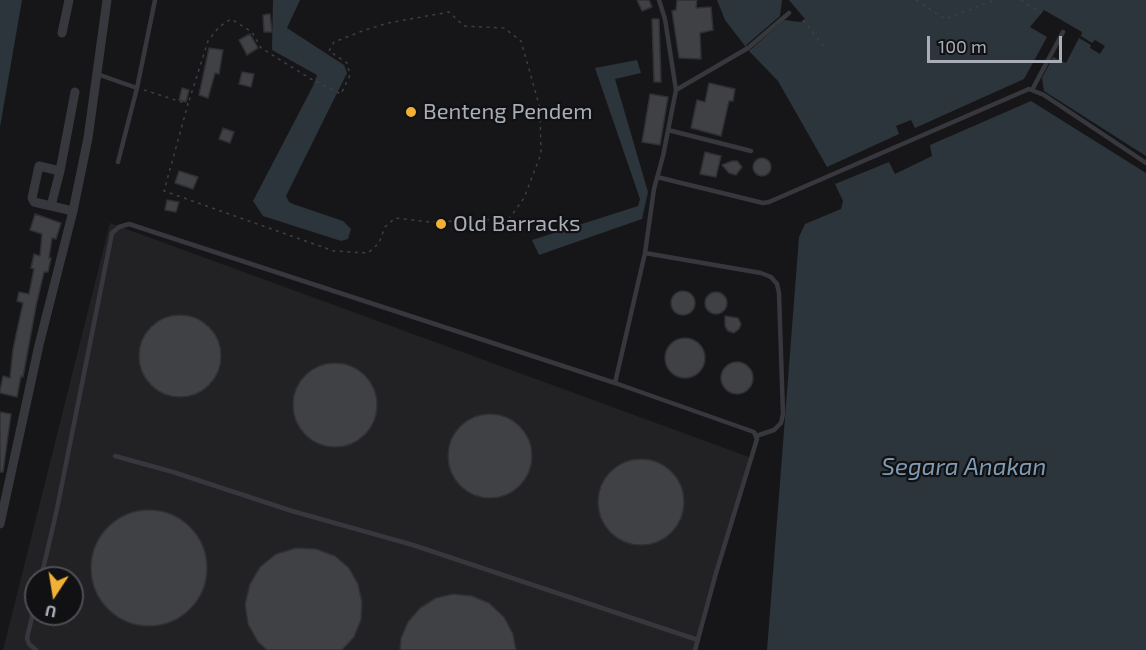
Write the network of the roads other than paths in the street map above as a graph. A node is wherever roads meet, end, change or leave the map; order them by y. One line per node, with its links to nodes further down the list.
1 (69, 0): 7 (street)
2 (107, 0): 8 (street)
3 (155, 0): 9 (lane)
4 (659, 0): 10 (lane)
5 (789, 13): 10 (lane)
6 (1063, 32): 11 (lane)
7 (62, 33)
8 (97, 74): 9 (lane); 20 (street)
9 (137, 88): 15 (lane)
10 (676, 90): 13 (lane)
11 (1032, 90): 16 (lane); 18 (lane)
12 (75, 92): 17 (street)
13 (668, 130): 14 (lane); 18 (lane)
14 (751, 151)
15 (118, 162)
16 (1146, 163)
17 (60, 171): 19 (street); 19 (street)
18 (657, 177): 21 (lane)
19 (51, 206): 20 (street)
20 (73, 211): 25 (street)
21 (645, 253): 22 (lane); 23 (lane)
22 (615, 383): 23 (lane); 26 (lane)
23 (756, 436): 28 (lane)
24 (115, 456): 28 (lane)
25 (0, 524)
26 (44, 566)
27 (30, 626): 29 (lane)
28 (698, 640): 30 (lane)
29 (36, 650)
30 (694, 650)

